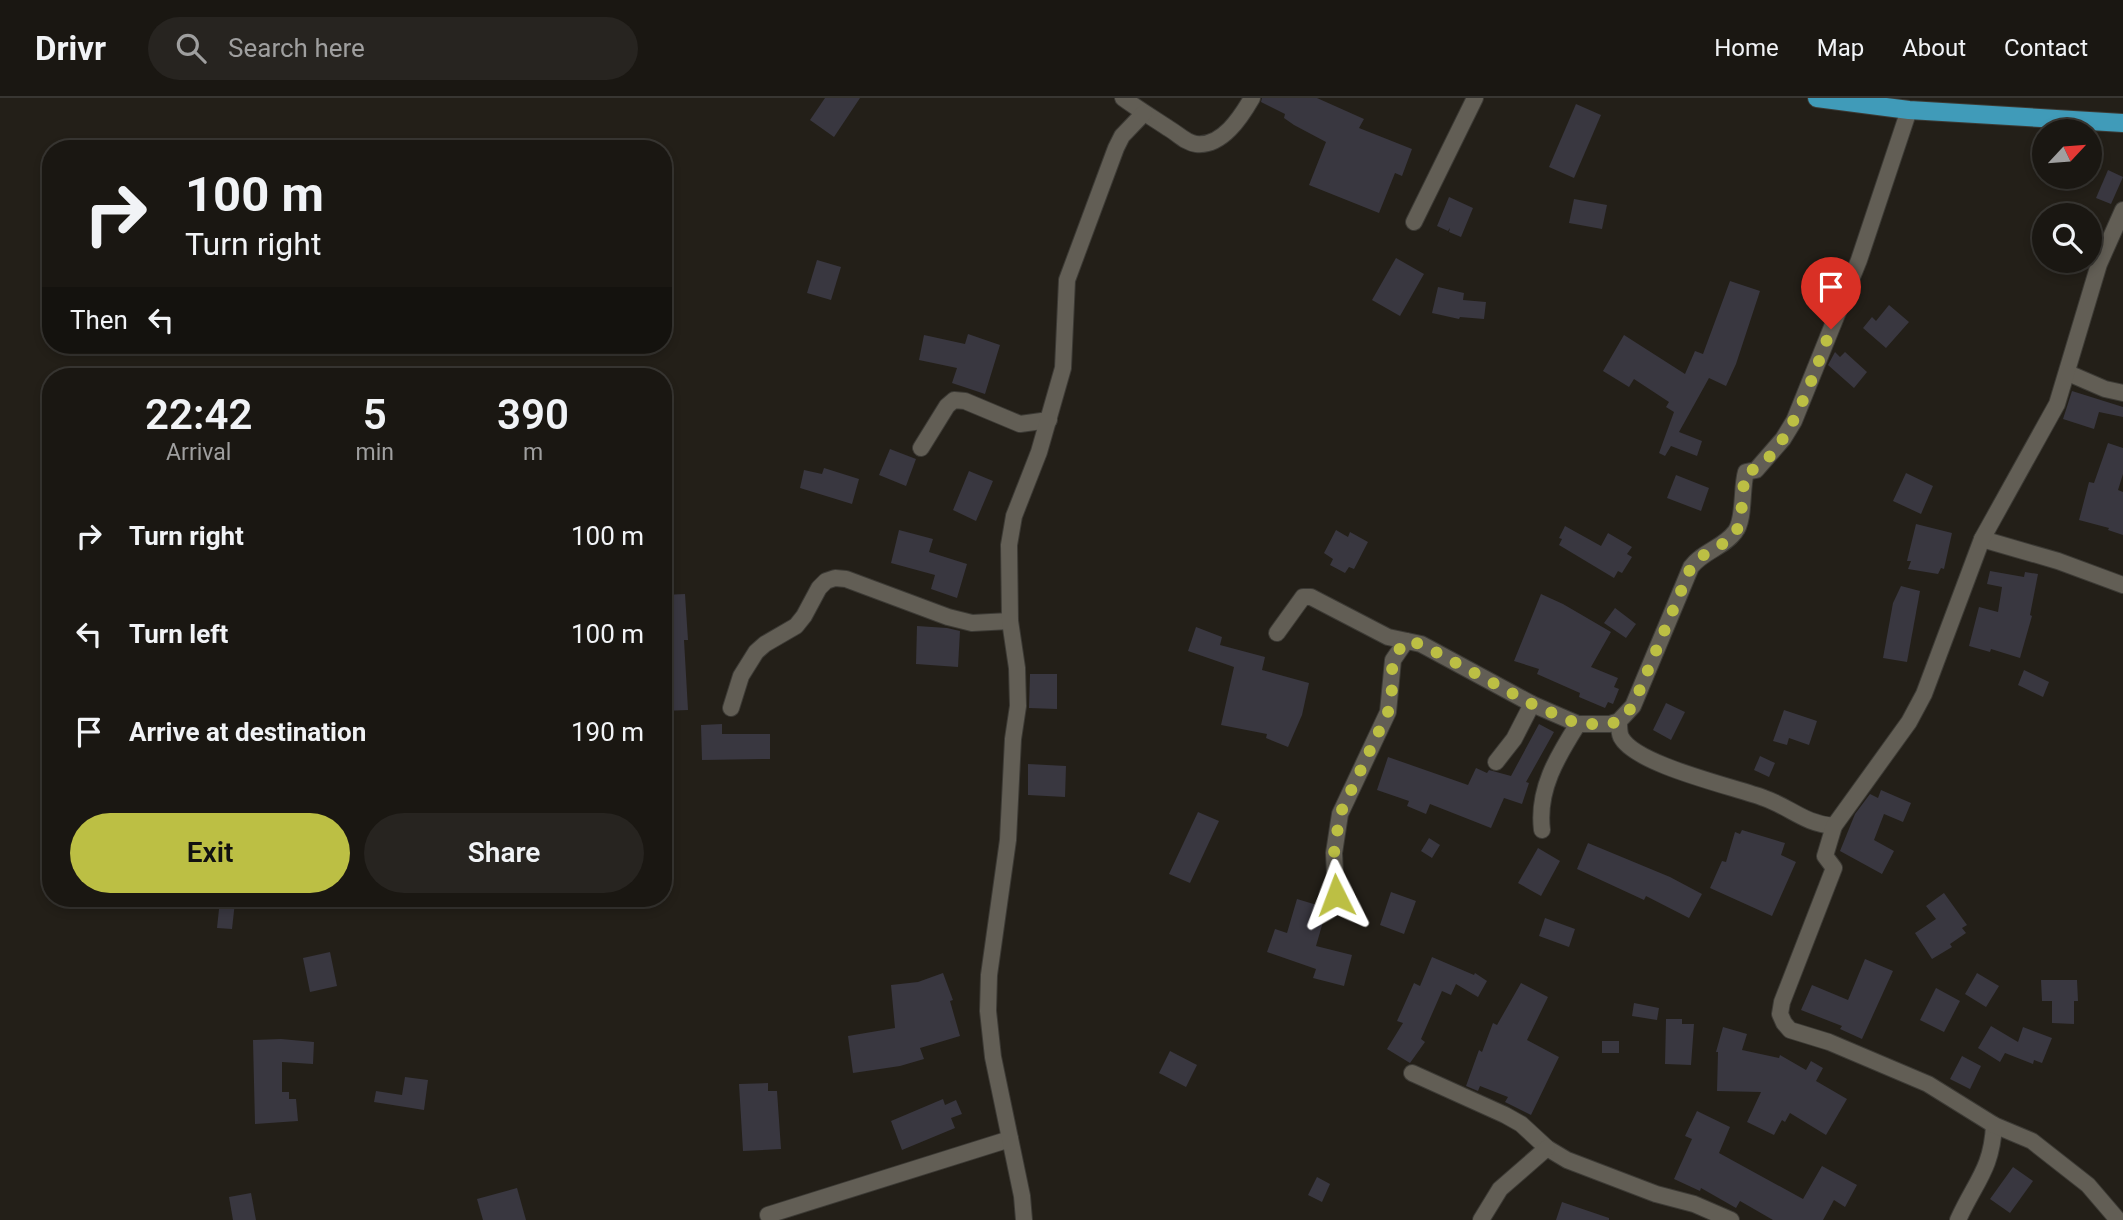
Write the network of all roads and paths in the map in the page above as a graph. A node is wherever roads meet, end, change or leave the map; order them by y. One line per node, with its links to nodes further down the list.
1 (1123, 98): 6 (street)
2 (1252, 98): 6 (street)
3 (1475, 98): 9 (street)
4 (1817, 98): 5 (main road)
5 (1909, 110): 7 (main road); 21 (street)
6 (1144, 113): 12 (street)
7 (2123, 123)
8 (2123, 210): 10 (street)
9 (1414, 222)
10 (2068, 373): 11 (street); 14 (street)
11 (2123, 393)
12 (1049, 420): 13 (street); 16 (street)
13 (921, 447)
14 (1982, 539): 15 (street); 24 (street)
15 (2123, 585)
16 (1010, 621): 20 (street); 29 (street)
17 (1277, 633): 18 (street)
18 (1406, 641): 19 (street); 26 (street)
19 (1532, 704): 22 (street); 23 (street)
20 (731, 708)
21 (1619, 721): 22 (street); 24 (street)
22 (1578, 724): 25 (street)
23 (1496, 762)
24 (1833, 826): 28 (street)
25 (1542, 830)
26 (1336, 895)
27 (1412, 1073): 30 (street)
28 (1994, 1125): 35 (street); 36 (street)
29 (1010, 1139): 31 (street); 32 (street)
30 (1547, 1148): 33 (street); 34 (street)
31 (768, 1216)
32 (1024, 1220)
33 (1481, 1220)
34 (1731, 1220)
35 (1958, 1220)
36 (2118, 1220)

